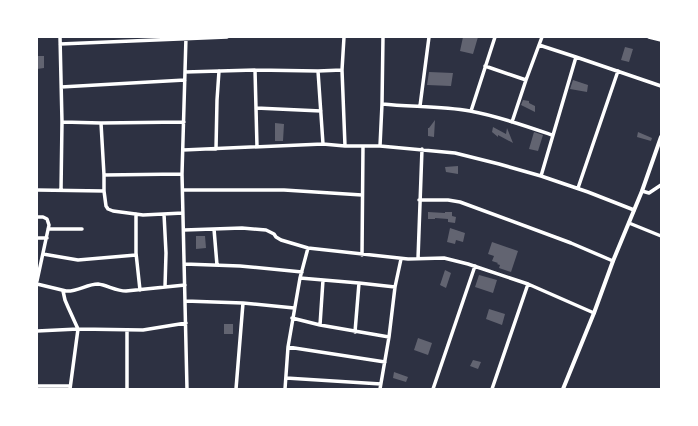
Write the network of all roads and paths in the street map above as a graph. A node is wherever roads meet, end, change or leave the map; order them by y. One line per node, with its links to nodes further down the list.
1 (60, 37): 11 (street)
2 (227, 37): 9 (street)
3 (344, 37): 16 (street)
4 (383, 37): 25 (street)
5 (429, 37): 26 (street)
6 (495, 37): 14 (street)
7 (542, 37): 12 (street)
8 (649, 37): 10 (street)
9 (186, 38): 11 (street); 19 (street)
10 (661, 40)
11 (60, 44): 24 (street)
12 (539, 45): 13 (street); 22 (street)
13 (576, 57): 18 (street); 34 (street)
14 (485, 66): 22 (street); 29 (street)
15 (255, 70): 17 (street); 20 (street); 27 (street)
16 (342, 70): 20 (street); 37 (street)
17 (220, 71): 19 (street); 41 (street)
18 (618, 71): 23 (street); 48 (street)
19 (185, 72): 21 (street)
20 (318, 72): 28 (street)
21 (185, 80): 24 (street); 31 (street)
22 (526, 80): 32 (street)
23 (661, 86)
24 (61, 87): 30 (street)
25 (382, 104): 26 (street); 39 (street)
26 (420, 106): 29 (street)
27 (256, 108): 28 (street); 40 (street)
28 (321, 111): 36 (street)
29 (471, 111): 32 (street)
30 (62, 122): 33 (street); 50 (street)
31 (184, 122): 33 (street); 43 (street)
32 (512, 122): 34 (street)
33 (101, 123): 45 (street)
34 (552, 135): 46 (street)
35 (661, 137): 53 (street)
36 (323, 144): 37 (street); 40 (street)
37 (345, 146): 38 (street)
38 (363, 146): 39 (street); 54 (street)
39 (380, 146): 42 (street)
40 (257, 147): 41 (street)
41 (216, 148): 43 (street)
42 (422, 149): 46 (street); 55 (street)
43 (183, 150): 44 (street)
44 (182, 174): 45 (street); 51 (street)
45 (104, 175): 52 (street)
46 (541, 176): 48 (street)
47 (661, 185): 53 (street)
48 (578, 188): 56 (street)
49 (37, 190): 50 (street)
50 (61, 190): 52 (street)
51 (183, 190): 54 (street); 57 (street)
52 (104, 191): 58 (street)
53 (642, 191): 56 (street)
54 (362, 195): 72 (street)
55 (419, 200): 74 (street); 75 (street)
56 (634, 210): 61 (street)
57 (183, 213): 59 (street); 65 (street)
58 (136, 214): 59 (street); 71 (street)
59 (164, 214): 87 (street)
60 (37, 217): 62 (street)
61 (629, 223): 66 (street); 75 (street)
62 (48, 229): 63 (street); 68 (street)
63 (82, 229)
64 (214, 229): 65 (street); 69 (street); 77 (street)
65 (184, 230): 76 (street)
66 (661, 236)
67 (37, 238): 68 (street)
68 (47, 238): 70 (street)
69 (308, 248): 72 (street); 79 (street)
70 (43, 254): 71 (street); 82 (street)
71 (136, 255): 89 (street)
72 (362, 255): 73 (street)
73 (401, 259): 74 (street); 88 (street)
74 (418, 259): 78 (street)
75 (613, 261): 94 (street)
76 (184, 264): 77 (street); 86 (street)
77 (217, 265): 79 (street)
78 (475, 266): 85 (street); 114 (street)
79 (302, 272): 80 (street)
80 (300, 278): 81 (street); 93 (street)
81 (323, 280): 83 (street); 97 (street)
82 (37, 281)
83 (359, 283): 88 (street); 101 (street)
84 (37, 284): 90 (street)
85 (528, 284): 94 (street); 115 (street)
86 (185, 285): 87 (street); 91 (street)
87 (165, 287): 89 (street)
88 (395, 287): 102 (street)
89 (140, 290): 90 (street)
90 (63, 291): 98 (street)
91 (185, 301): 92 (street); 96 (street)
92 (243, 303): 93 (street); 111 (street)
93 (294, 308): 95 (street)
94 (594, 313): 116 (street)
95 (292, 318): 97 (street); 103 (street)
96 (186, 323): 99 (street); 110 (street)
97 (320, 325): 101 (street)
98 (78, 329): 99 (street); 100 (street); 108 (street)
99 (127, 330): 109 (street)
100 (37, 331)
101 (355, 332): 102 (street)
102 (389, 337): 104 (street)
103 (288, 347): 104 (street); 105 (street)
104 (385, 362): 106 (street)
105 (286, 378): 106 (street); 112 (street)
106 (381, 384): 113 (street)
107 (37, 386): 108 (street)
108 (70, 388)
109 (127, 389)
110 (187, 389)
111 (236, 389)
112 (285, 389)
113 (380, 389)
114 (433, 389)
115 (492, 389)
116 (563, 389)

